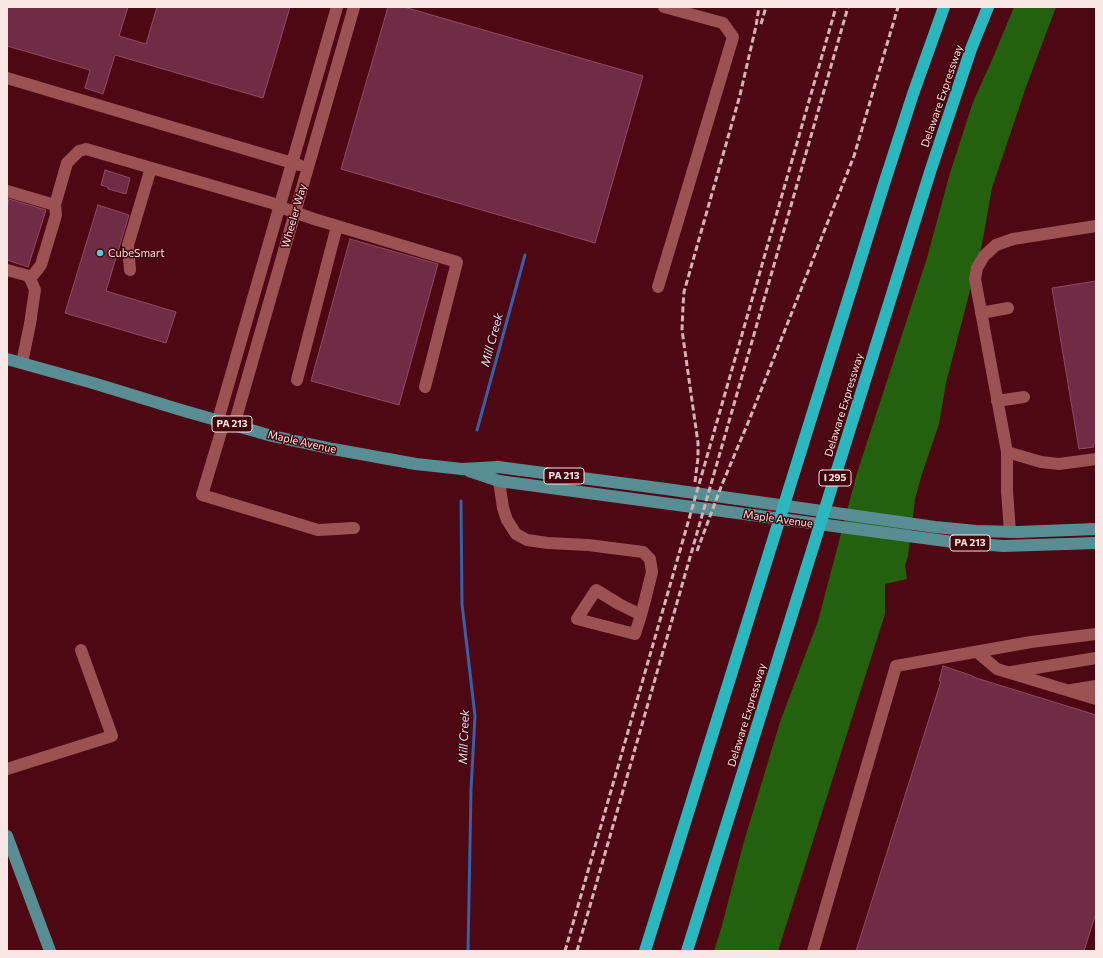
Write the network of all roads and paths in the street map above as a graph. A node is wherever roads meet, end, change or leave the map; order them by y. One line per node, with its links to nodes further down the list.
1 (337, 7): 7 (street, Wheeler Way)
2 (354, 7): 8 (street, Wheeler Way)
3 (664, 7): 19 (street)
4 (944, 7): 49 (highway)
5 (988, 7): 50 (highway, Delaware Expressway / I 295)
6 (7, 78): 7 (street)
7 (293, 163): 8 (street); 12 (street, Wheeler Way)
8 (308, 167): 13 (street, Wheeler Way)
9 (151, 168): 11 (street); 12 (street); 17 (street)
10 (7, 192): 11 (street)
11 (55, 205): 18 (street)
12 (280, 207): 13 (street); 28 (street, Wheeler Way)
13 (295, 213): 14 (street); 28 (street, Wheeler Way)
14 (337, 226): 24 (street); 25 (street)
15 (1096, 226): 21 (street)
16 (7, 270): 18 (street)
17 (130, 270)
18 (30, 279): 23 (street)
19 (658, 287)
20 (1008, 308): 21 (street)
21 (981, 313): 27 (street)
22 (7, 358): 23 (main road, Maple Avenue / PA 213)
23 (22, 363): 28 (main road, Maple Avenue / PA 213)
24 (297, 380)
25 (425, 387)
26 (1024, 397): 27 (street)
27 (997, 401): 29 (street)
28 (226, 422): 31 (main road, Maple Avenue / PA 213); 33 (street)
29 (1007, 452): 30 (street); 35 (street)
30 (1096, 459)
31 (462, 469): 32 (main road, Maple Avenue / PA 213); 35 (main road, Maple Avenue / PA 213)
32 (499, 481): 36 (main road, Maple Avenue / PA 213); 37 (street)
33 (354, 528)
34 (1096, 530): 35 (main road, Maple Avenue / PA 213)
35 (1010, 532)
36 (1096, 542)
37 (641, 615): 37 (street)
38 (1096, 634): 40 (street)
39 (81, 650): 46 (street)
40 (977, 652): 42 (street); 51 (street)
41 (1096, 658): 42 (street)
42 (1008, 673): 44 (street)
43 (1096, 686): 44 (street)
44 (1068, 691): 45 (street)
45 (1096, 699)
46 (7, 769)
47 (7, 836): 48 (main road)
48 (50, 951)
49 (645, 951)
50 (687, 951)
51 (813, 951)

